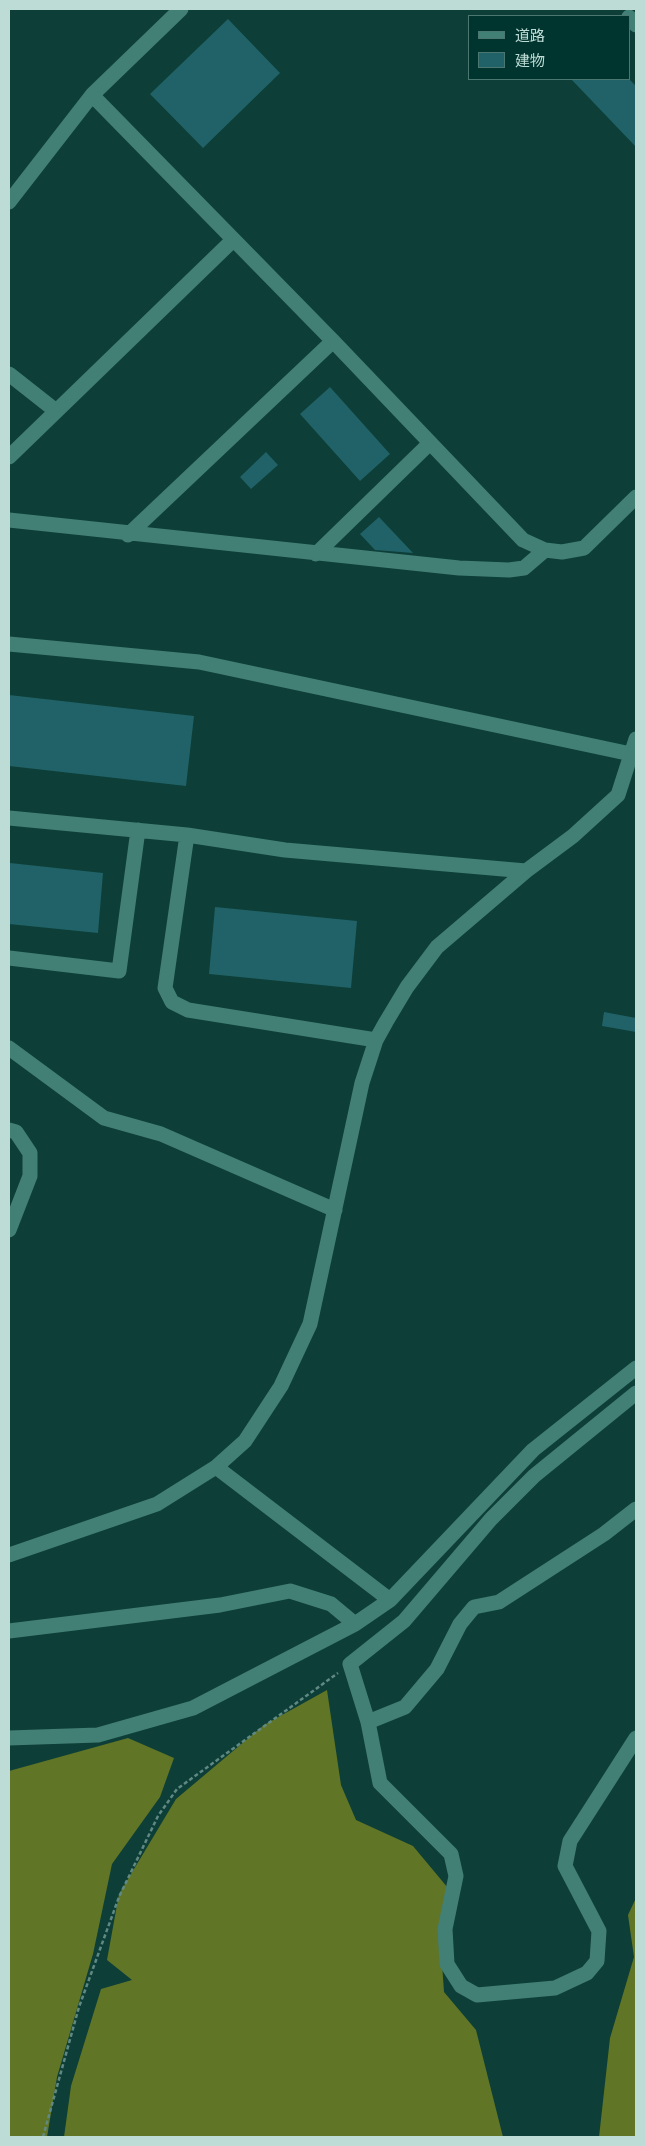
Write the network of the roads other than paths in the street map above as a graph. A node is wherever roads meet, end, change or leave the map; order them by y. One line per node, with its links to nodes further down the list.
1 (181, 9): 2 (street)
2 (92, 95): 3 (street); 4 (street)
3 (9, 202)
4 (233, 240): 5 (street); 7 (street)
5 (333, 341): 8 (street); 12 (street)
6 (9, 374): 7 (street)
7 (56, 411): 9 (street)
8 (430, 443): 13 (street); 14 (street)
9 (9, 457)
10 (636, 497): 13 (street)
11 (9, 520): 12 (street)
12 (128, 535): 14 (street)
13 (545, 550): 14 (street)
14 (316, 554)
15 (9, 644): 16 (street)
16 (634, 747): 20 (street)
17 (9, 818): 18 (street)
18 (138, 830): 19 (street); 21 (street)
19 (187, 835): 20 (street); 22 (street)
20 (526, 871): 22 (street)
21 (9, 958)
22 (376, 1040): 25 (street)
23 (9, 1048): 25 (street)
24 (9, 1130): 26 (street)
25 (335, 1210): 29 (street)
26 (9, 1230)
27 (636, 1368): 32 (street)
28 (636, 1393): 35 (street)
29 (216, 1468): 31 (street); 32 (street)
30 (636, 1509): 35 (street)
31 (9, 1555)
32 (390, 1600): 33 (street)
33 (354, 1624): 34 (street); 36 (street)
34 (9, 1631)
35 (368, 1722): 37 (street)
36 (9, 1738)
37 (636, 1738)

